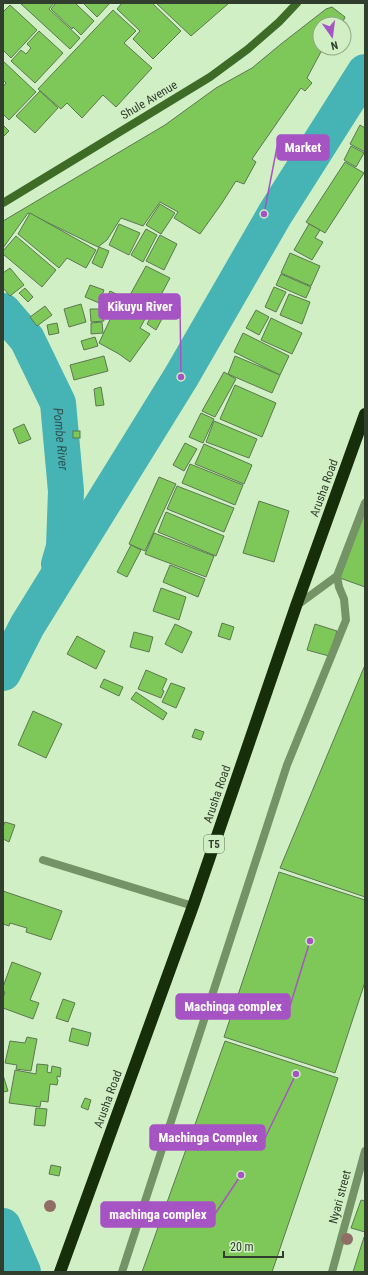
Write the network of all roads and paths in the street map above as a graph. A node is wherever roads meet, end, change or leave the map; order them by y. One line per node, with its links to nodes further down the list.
1 (297, 3): 2 (main road, Shule Avenue)
2 (3, 203)
3 (365, 414): 6 (highway, Arusha Road / T5)
4 (365, 503): 5 (street)
5 (338, 576): 6 (street); 11 (street)
6 (296, 606): 8 (highway, Arusha Road / T5)
7 (43, 860): 8 (street)
8 (193, 906): 10 (highway, Arusha Road / T5)
9 (365, 1151): 12 (street, Nyari street)
10 (60, 1272)
11 (122, 1272)
12 (332, 1272)

